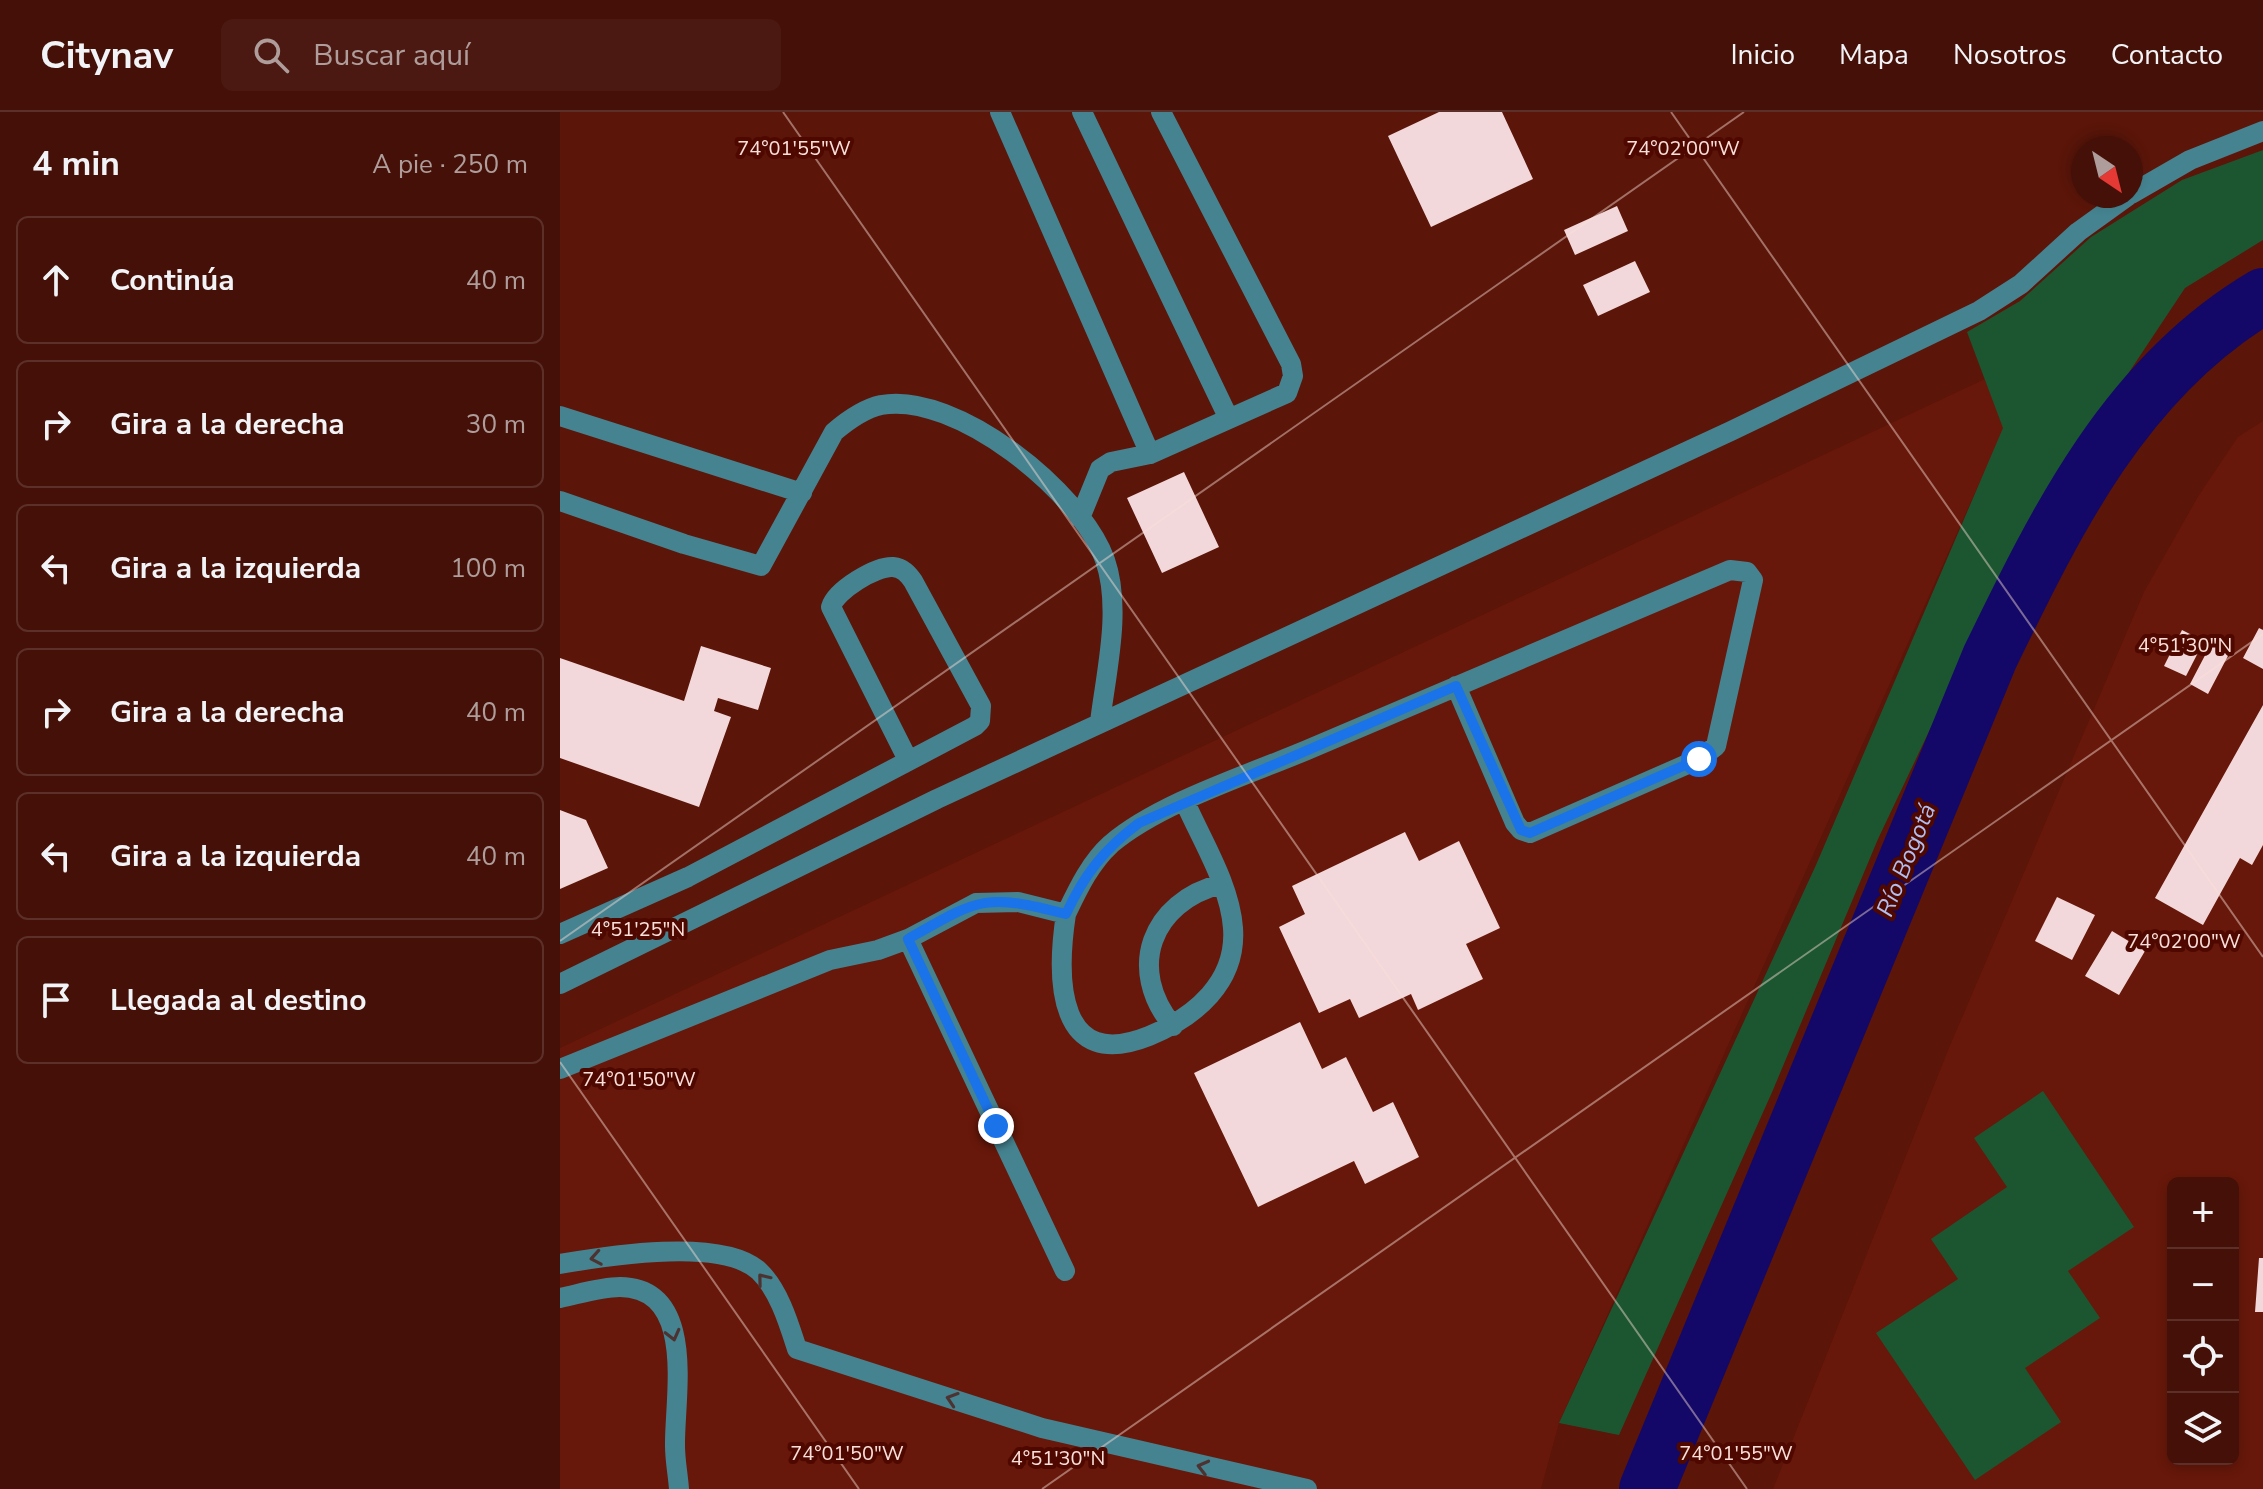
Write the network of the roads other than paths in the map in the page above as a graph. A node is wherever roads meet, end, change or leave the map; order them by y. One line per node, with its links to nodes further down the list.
1 (1000, 112): 9 (lane)
2 (1082, 112): 8 (lane)
3 (1161, 112): 8 (lane)
4 (2263, 131): 5 (lane)
5 (2143, 187)
6 (2111, 208): 14 (lane)
7 (560, 416): 10 (lane)
8 (1229, 419): 9 (lane)
9 (1150, 454): 12 (lane)
10 (802, 493): 11 (lane); 12 (lane)
11 (560, 501)
12 (1080, 518): 14 (lane)
13 (1456, 686): 13 (lane); 16 (lane)
14 (1100, 722): 21 (lane)
15 (908, 760): 15 (lane); 19 (lane)
16 (1185, 802): 17 (lane); 18 (lane)
17 (1221, 884): 22 (lane); 22 (lane)
18 (1066, 914): 20 (lane); 22 (lane)
19 (560, 934)
20 (908, 939): 23 (lane); 25 (lane)
21 (560, 984)
22 (1173, 1026)
23 (560, 1069)
24 (560, 1264): 28 (lane, one-way to 24)
25 (1065, 1271)
26 (560, 1298): 27 (lane, one-way to 27)
27 (679, 1489)
28 (1307, 1489)

